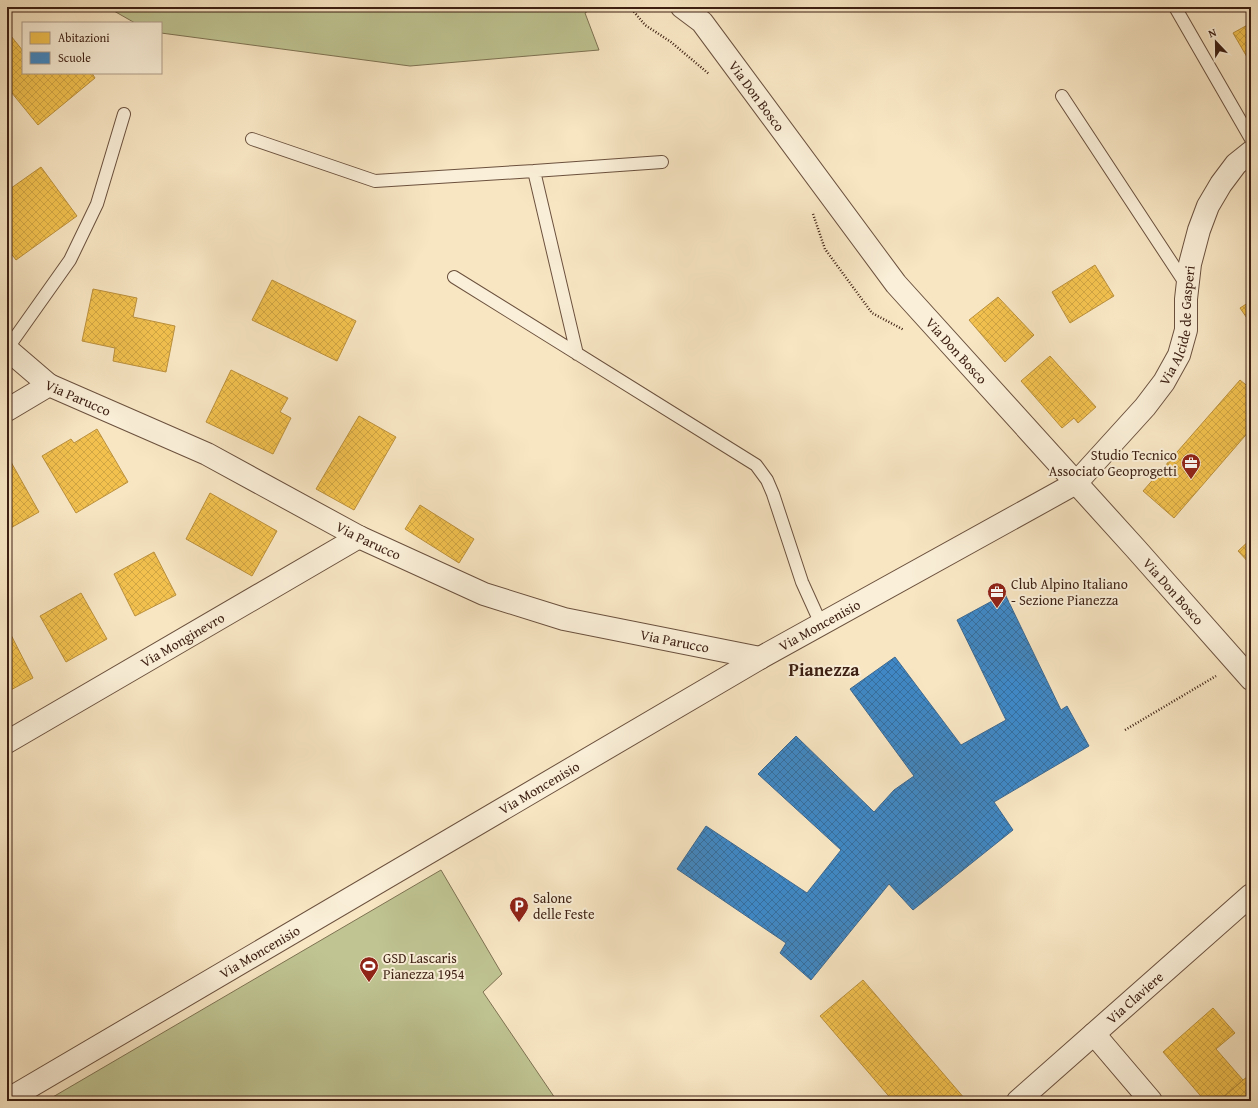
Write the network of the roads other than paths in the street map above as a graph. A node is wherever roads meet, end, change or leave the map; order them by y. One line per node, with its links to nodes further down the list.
1 (682, 7): 16 (street, Via Don Bosco)
2 (1175, 7): 6 (lane)
3 (1062, 96): 11 (lane)
4 (124, 114): 12 (lane)
5 (252, 139): 9 (lane)
6 (1251, 139)
7 (1251, 152): 11 (street, Via Alcide de Gasperi)
8 (662, 162): 9 (lane)
9 (534, 172): 13 (lane)
10 (454, 277): 13 (lane)
11 (1188, 287): 16 (street, Via Alcide de Gasperi)
12 (7, 349): 14 (street, Via Parucco)
13 (577, 354): 18 (lane)
14 (49, 386): 15 (street); 17 (street, Via Parucco)
15 (7, 410)
16 (1076, 483): 18 (street, Via Moncenisio); 20 (street, Via Don Bosco)
17 (359, 537): 19 (street, Via Parucco); 21 (street, Via Monginevro)
18 (821, 624): 19 (street, Via Moncenisio)
19 (760, 658): 24 (street, Via Moncenisio)
20 (1251, 679)
21 (7, 742)
22 (1251, 895): 23 (street, Via Claviere)
23 (1094, 1034): 25 (street, Via Claviere); 26 (street)
24 (7, 1100)
25 (1018, 1101)
26 (1151, 1101)

